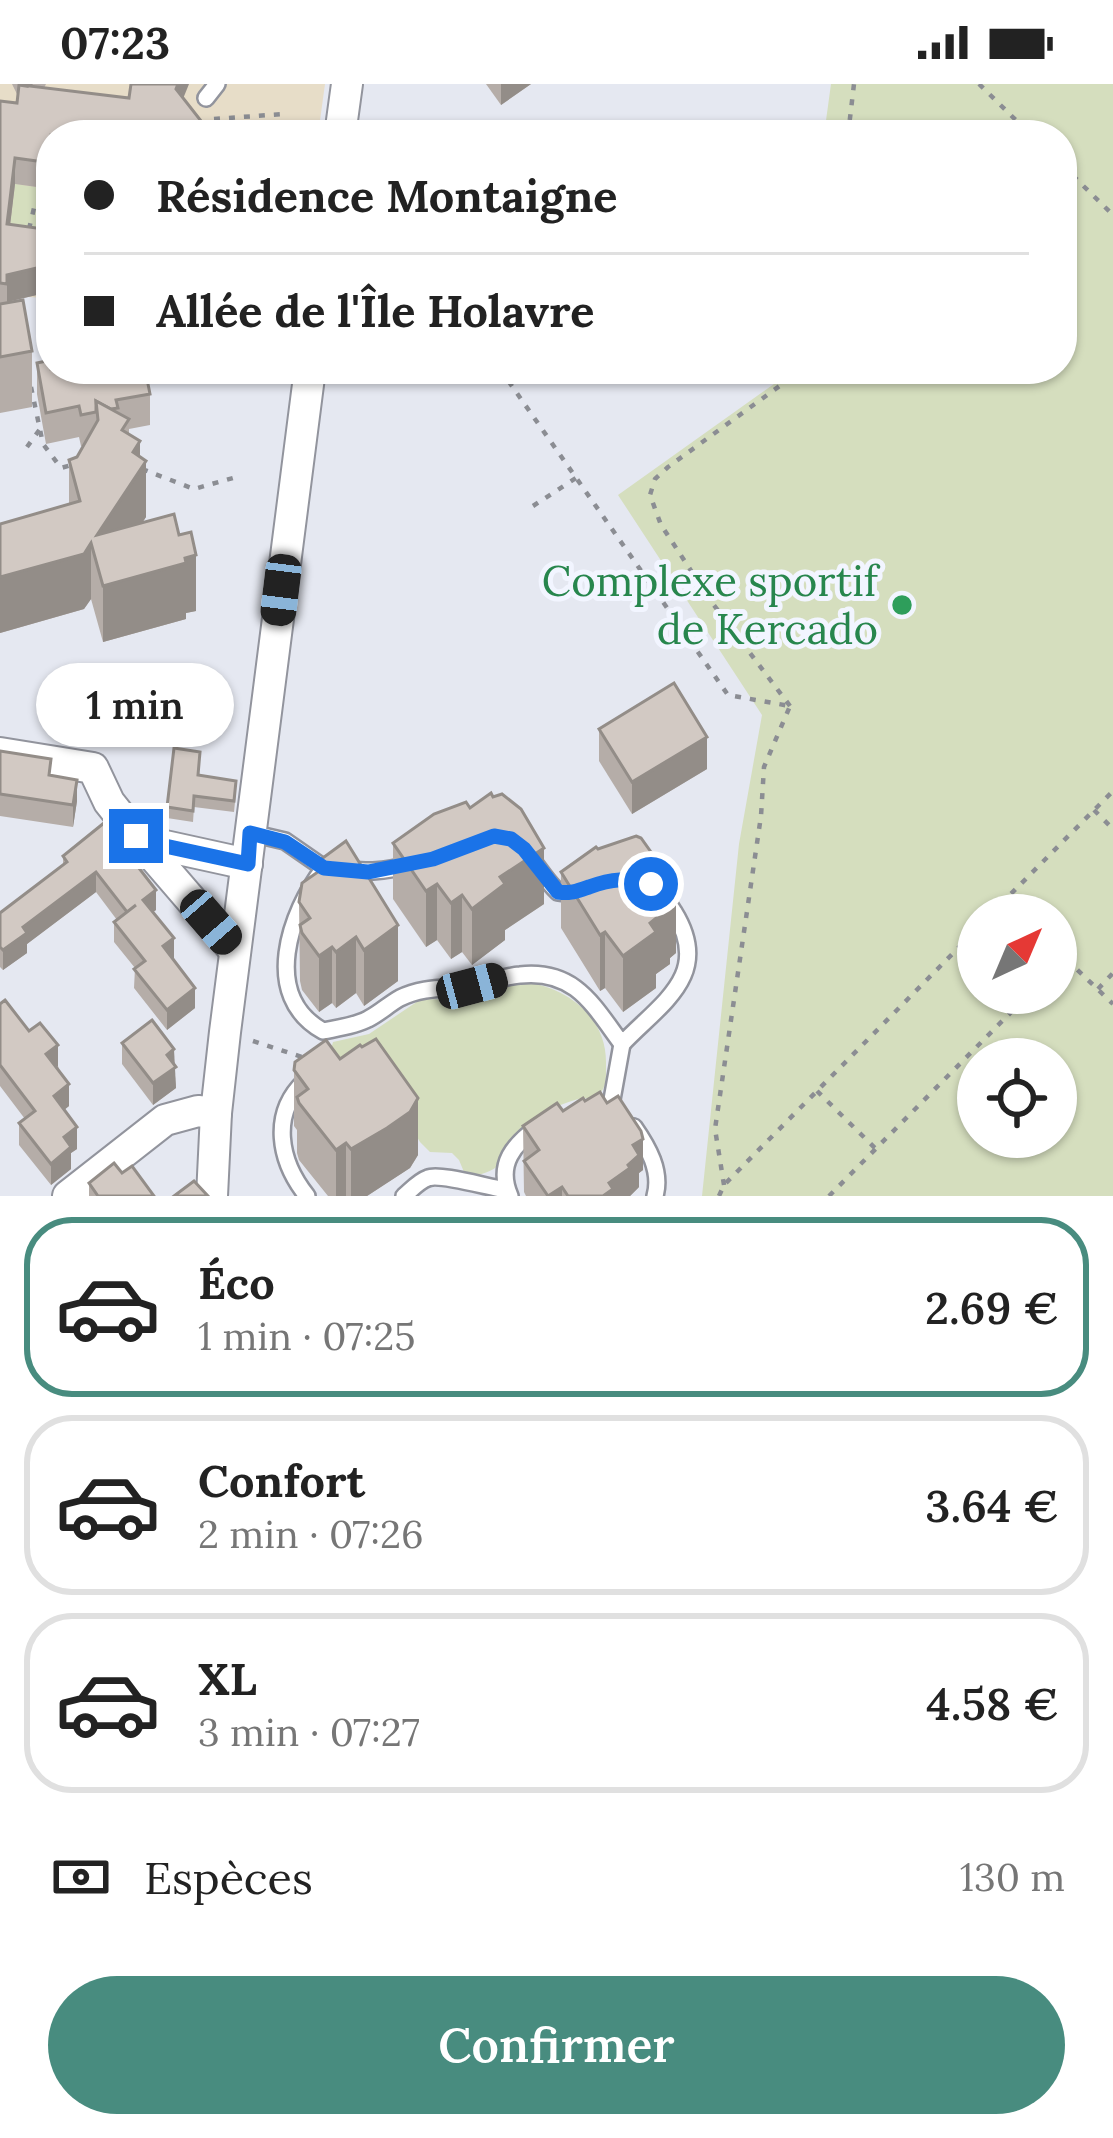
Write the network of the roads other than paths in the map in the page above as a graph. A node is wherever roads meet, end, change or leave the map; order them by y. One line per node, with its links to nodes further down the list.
1 (347, 84): 2 (street)
2 (342, 120)
3 (308, 384): 6 (street)
4 (0, 753): 5 (street)
5 (136, 836): 6 (street); 8 (street)
6 (249, 848): 7 (lane); 8 (street)
7 (324, 868): 9 (lane); 9 (lane)
8 (236, 951): 13 (street)
9 (622, 1044): 11 (lane)
10 (320, 1063): 18 (lane)
11 (611, 1105): 12 (lane); 20 (lane)
12 (593, 1106)
13 (215, 1113): 16 (street); 17 (street)
14 (559, 1116): 15 (lane)
15 (509, 1193): 19 (lane)
16 (68, 1196)
17 (212, 1196)
18 (307, 1196)
19 (404, 1196)
20 (655, 1196)

